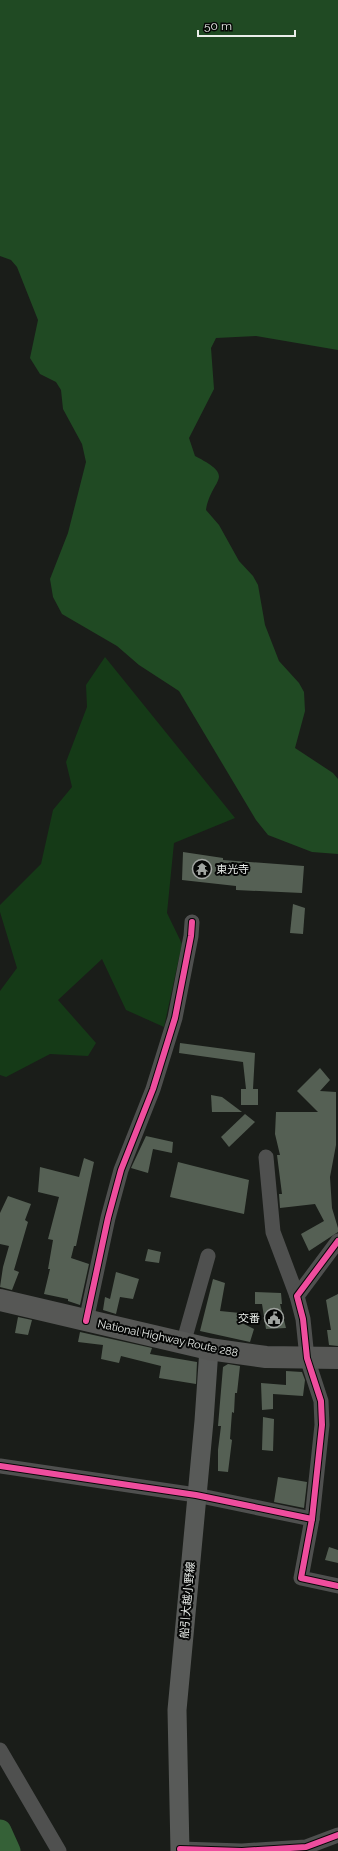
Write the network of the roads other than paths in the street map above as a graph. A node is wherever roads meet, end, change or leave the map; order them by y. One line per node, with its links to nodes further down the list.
1 (192, 922): 7 (street)
2 (266, 1157): 5 (street)
3 (338, 1242): 5 (street)
4 (208, 1256): 8 (street)
5 (297, 1296): 10 (street)
6 (0, 1300): 7 (highway, National Highway Route 288)
7 (86, 1321): 8 (highway, National Highway Route 288)
8 (183, 1344): 9 (highway, National Highway Route 288)
9 (209, 1349): 10 (highway, National Highway Route 288); 13 (main road, 船引大越小野線)
10 (306, 1358): 11 (highway, National Highway Route 288); 14 (street)
11 (338, 1358)
12 (0, 1466): 13 (street)
13 (196, 1496): 14 (street); 18 (main road, 船引大越小野線)
14 (312, 1518): 15 (street)
15 (338, 1586)
16 (0, 1750): 19 (street)
17 (338, 1835): 18 (street)
18 (180, 1850)
19 (59, 1851)

